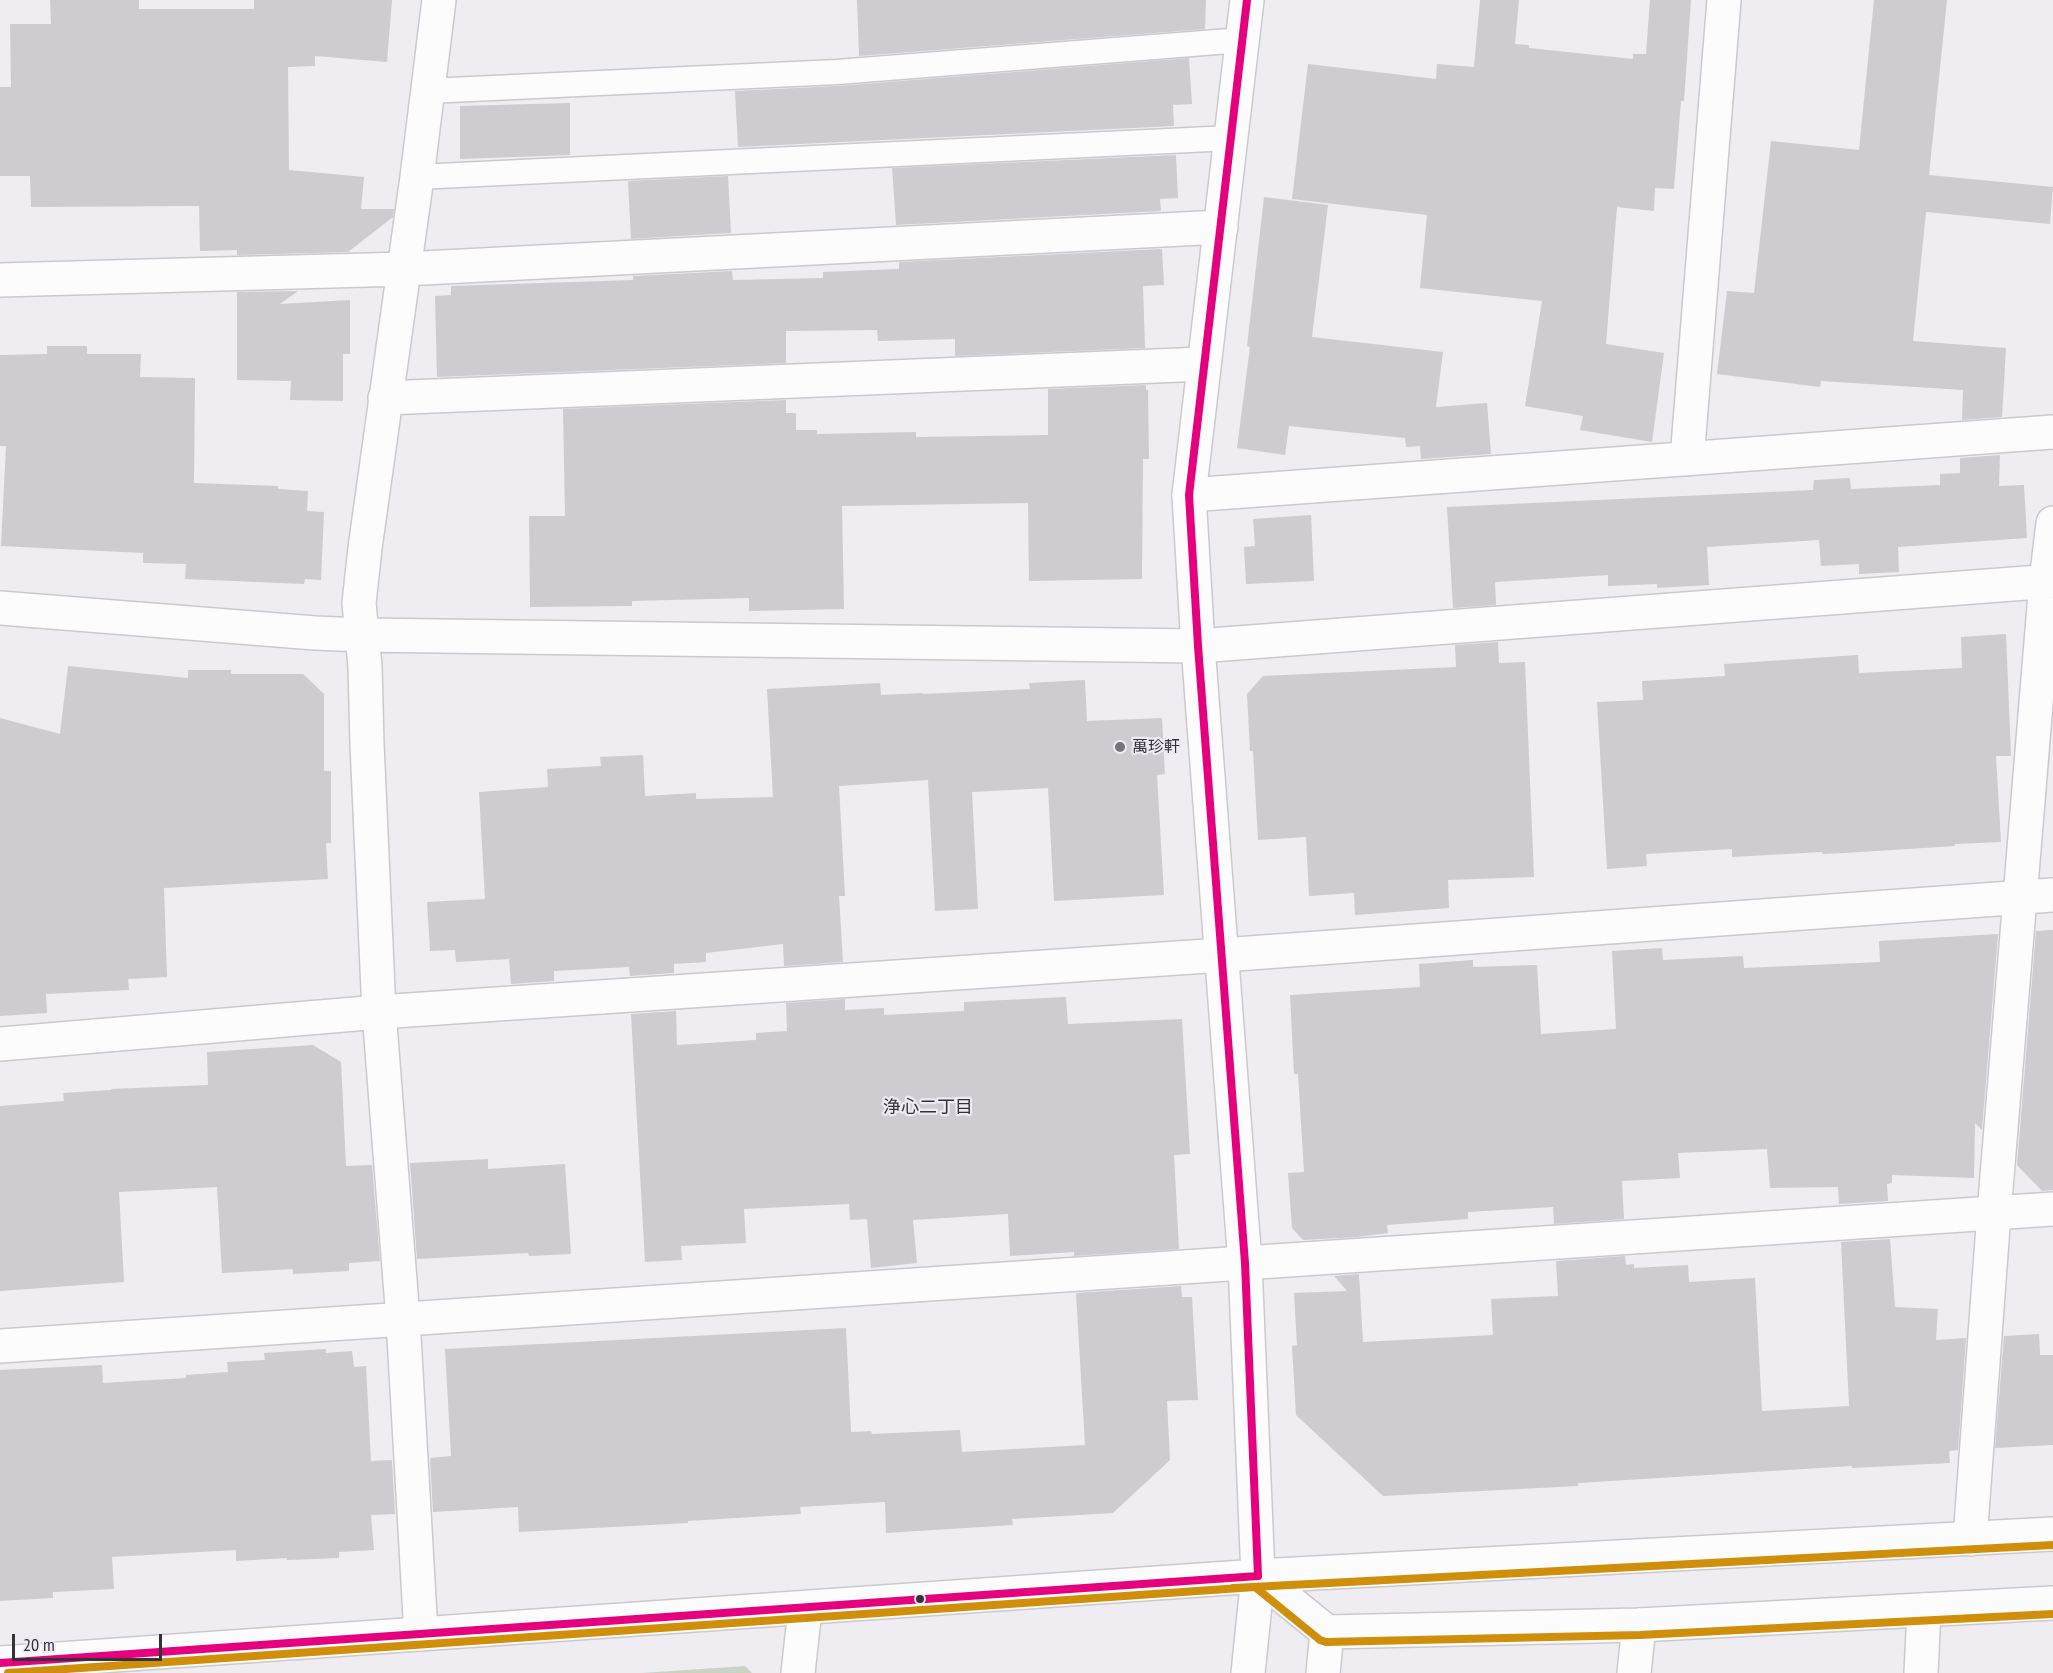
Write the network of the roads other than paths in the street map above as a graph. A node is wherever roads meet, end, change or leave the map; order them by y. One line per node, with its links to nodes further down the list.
1 (440, 0): 5 (street)
2 (1247, 0): 4 (street)
3 (1724, 0): 14 (street)
4 (1242, 40): 5 (lane); 6 (street)
5 (428, 91): 7 (street)
6 (1231, 138): 7 (lane); 8 (street)
7 (417, 177): 9 (street)
8 (1221, 227): 9 (street); 11 (street)
9 (404, 269): 10 (street); 12 (street)
10 (0, 280)
11 (1204, 364): 12 (street); 15 (street)
12 (385, 398): 19 (street)
13 (2053, 432): 14 (street)
14 (1687, 459): 15 (street)
15 (1189, 495): 20 (street)
16 (2053, 523): 17 (street)
17 (2050, 582): 20 (street); 22 (street)
18 (0, 608): 19 (street)
19 (363, 635): 20 (street); 24 (street)
20 (1198, 646): 23 (street)
21 (2053, 895): 22 (street)
22 (2020, 897): 23 (street); 27 (street)
23 (1222, 956): 24 (street); 28 (street)
24 (379, 1012): 25 (street); 29 (street)
25 (0, 1044)
26 (2053, 1209): 27 (street)
27 (1994, 1213): 28 (street); 32 (street)
28 (1245, 1263): 29 (street); 33 (street)
29 (403, 1319): 30 (street); 39 (street)
30 (0, 1346)
31 (2053, 1534): 32 (street)
32 (1970, 1539): 33 (street)
33 (1258, 1576): 35 (street); 38 (street); 42 (street)
34 (2053, 1603): 36 (street)
35 (805, 1609): 39 (street); 41 (street)
36 (1924, 1610): 37 (street); 45 (street)
37 (1639, 1625): 38 (street); 44 (street)
38 (1327, 1632): 43 (street)
39 (421, 1634): 40 (street)
40 (0, 1663)
41 (798, 1673)
42 (1248, 1673)
43 (1323, 1673)
44 (1634, 1673)
45 (1921, 1673)

